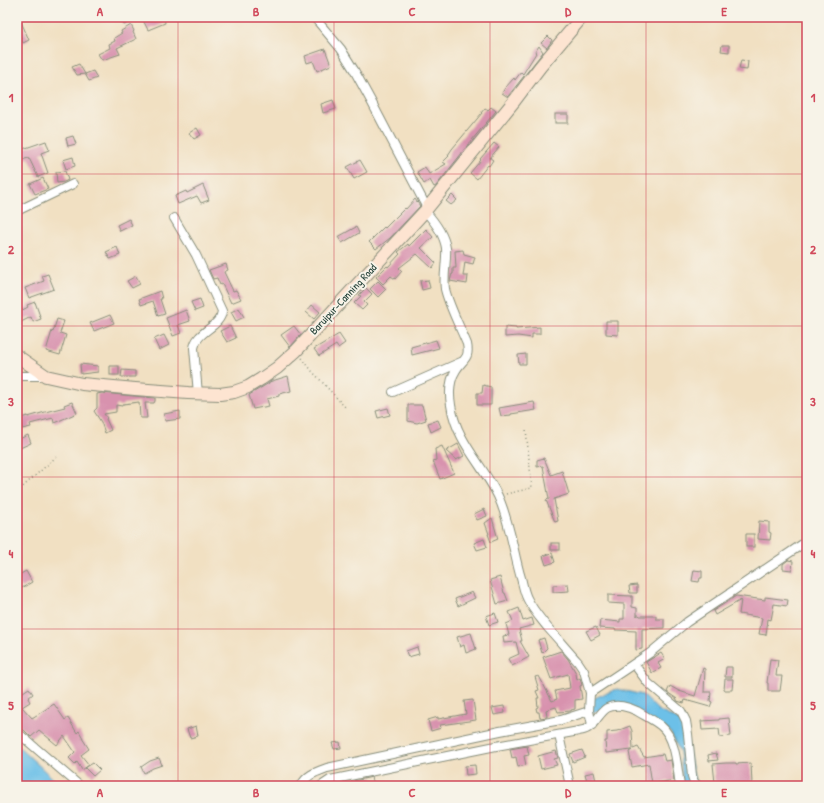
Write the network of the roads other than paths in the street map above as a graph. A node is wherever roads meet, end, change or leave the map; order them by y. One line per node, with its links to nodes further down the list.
1 (314, 17): 4 (street)
2 (582, 17): 4 (main road, Baruipur-Canning Road)
3 (73, 184): 5 (street)
4 (426, 209): 8 (street); 12 (main road, Baruipur-Canning Road)
5 (17, 211)
6 (174, 218): 12 (street)
7 (17, 356): 10 (main road, Baruipur-Canning Road)
8 (464, 361): 11 (street); 15 (street)
9 (17, 376): 10 (street)
10 (46, 376): 12 (main road, Baruipur-Canning Road)
11 (393, 392)
12 (198, 394)
13 (807, 541): 14 (street)
14 (634, 664): 15 (street); 25 (street)
15 (590, 693): 16 (street)
16 (589, 711): 17 (street); 21 (street)
17 (592, 725): 19 (street); 24 (street)
18 (17, 732): 20 (street)
19 (559, 735): 22 (street); 23 (street)
20 (80, 786)
21 (300, 786)
22 (320, 786)
23 (570, 786)
24 (680, 786)
25 (698, 786)

